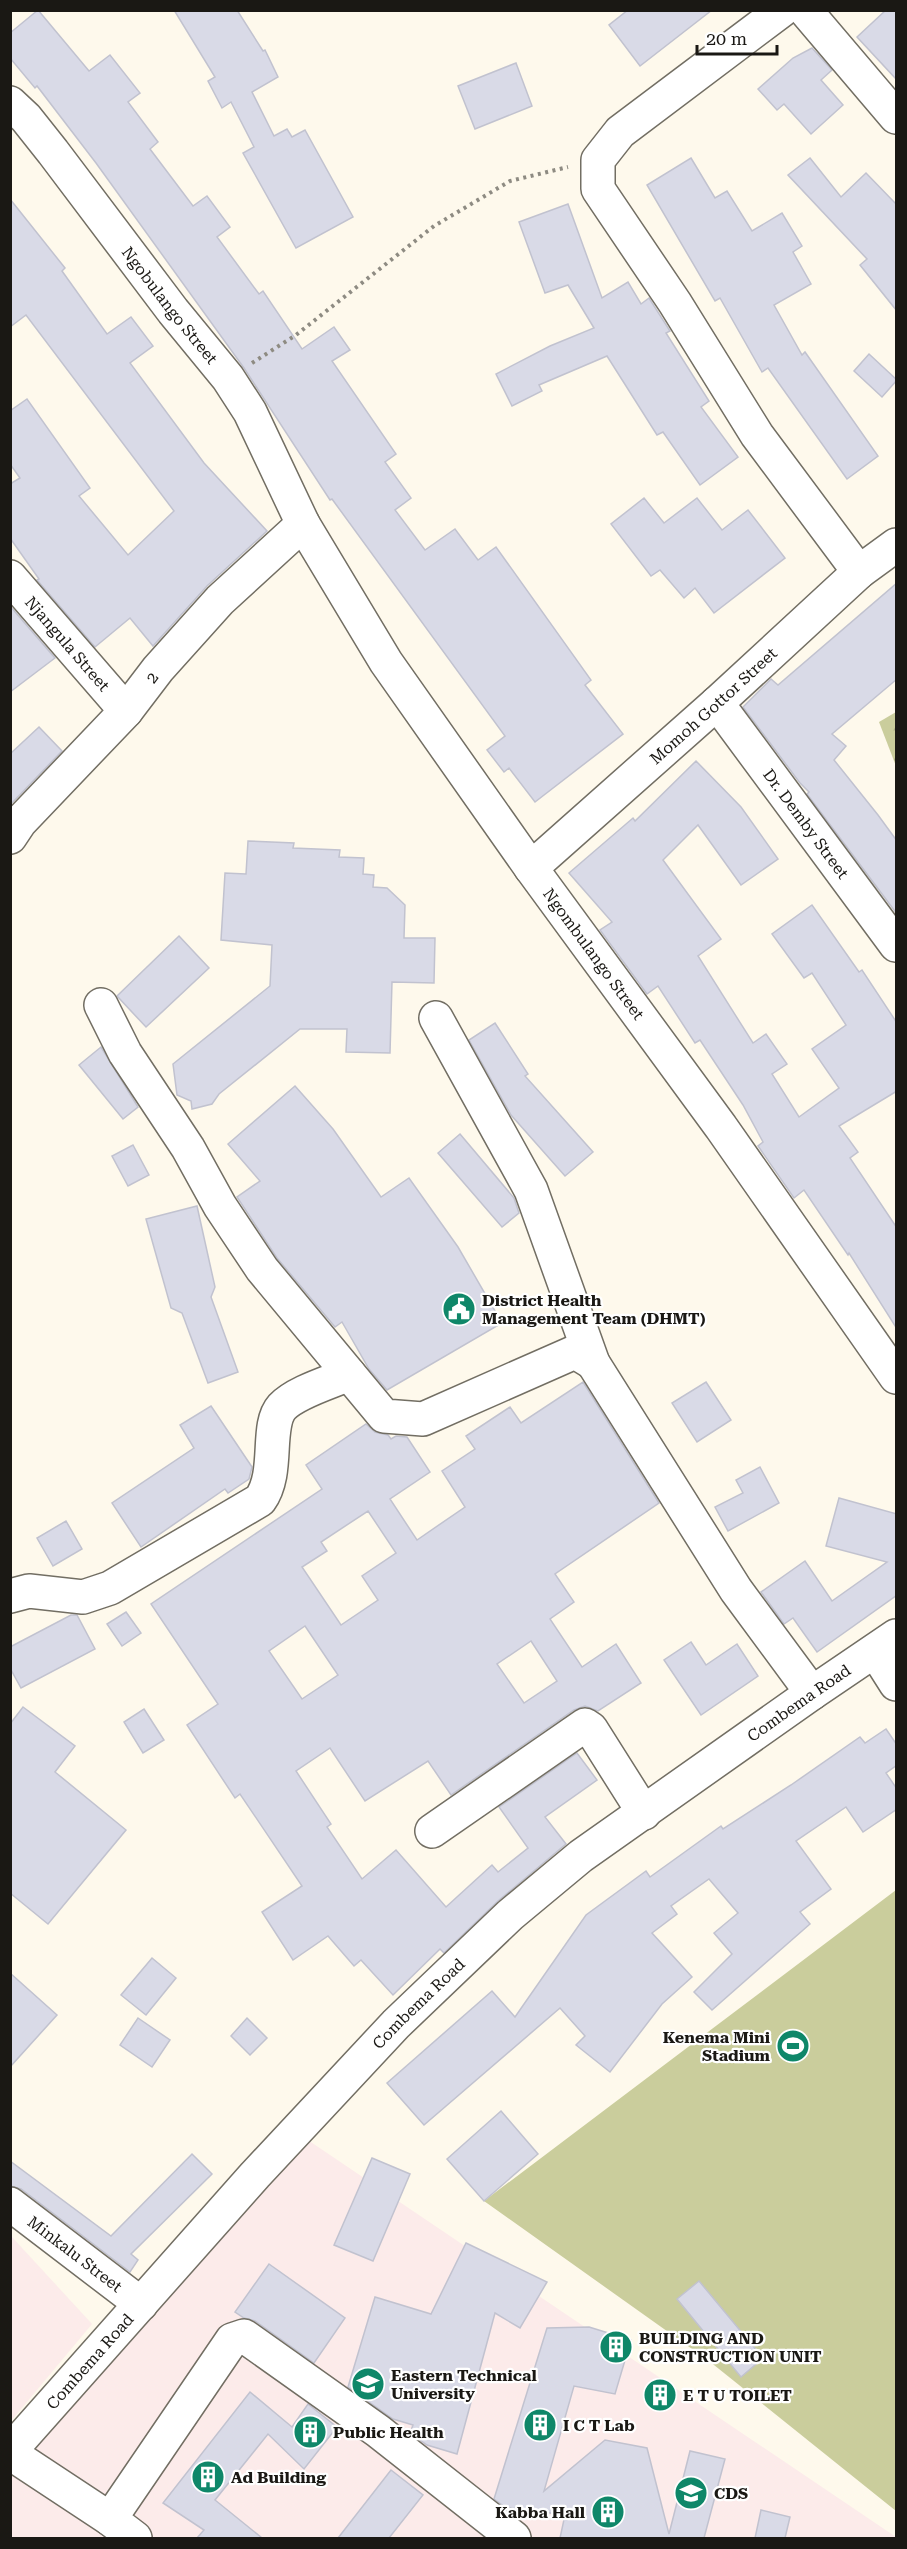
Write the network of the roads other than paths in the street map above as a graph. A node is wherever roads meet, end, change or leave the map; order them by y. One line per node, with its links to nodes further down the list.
1 (782, 10): 7 (street)
2 (805, 10): 4 (street)
3 (10, 104): 5 (street, Ngobulango Street)
4 (897, 117)
5 (303, 524): 10 (street, 2); 12 (street, Ngombulango Street)
6 (897, 545): 7 (street, Momoh Gottor Street)
7 (859, 572): 9 (street, Momoh Gottor Street)
8 (10, 577): 10 (street, Njangula Street)
9 (717, 703): 12 (street, Momoh Gottor Street); 13 (street, Dr. Demby Street)
10 (126, 711): 11 (street, 2)
11 (10, 837)
12 (531, 868): 18 (street, Ngombulango Street)
13 (897, 945)
14 (101, 1005): 17 (street)
15 (436, 1018): 16 (street)
16 (593, 1363): 17 (street); 22 (street)
17 (349, 1374): 19 (street)
18 (897, 1377)
19 (10, 1596)
20 (886, 1643): 21 (street); 22 (street, Combema Road)
21 (897, 1684)
22 (812, 1693): 23 (street, Combema Road)
23 (644, 1813): 24 (street); 26 (street, Combema Road)
24 (432, 1830)
25 (10, 2204): 26 (street, Minkalu Street)
26 (141, 2304): 27 (street, Combema Road)
27 (10, 2452): 28 (street)
28 (110, 2519): 29 (street); 30 (street)
29 (135, 2538)
30 (514, 2538)

